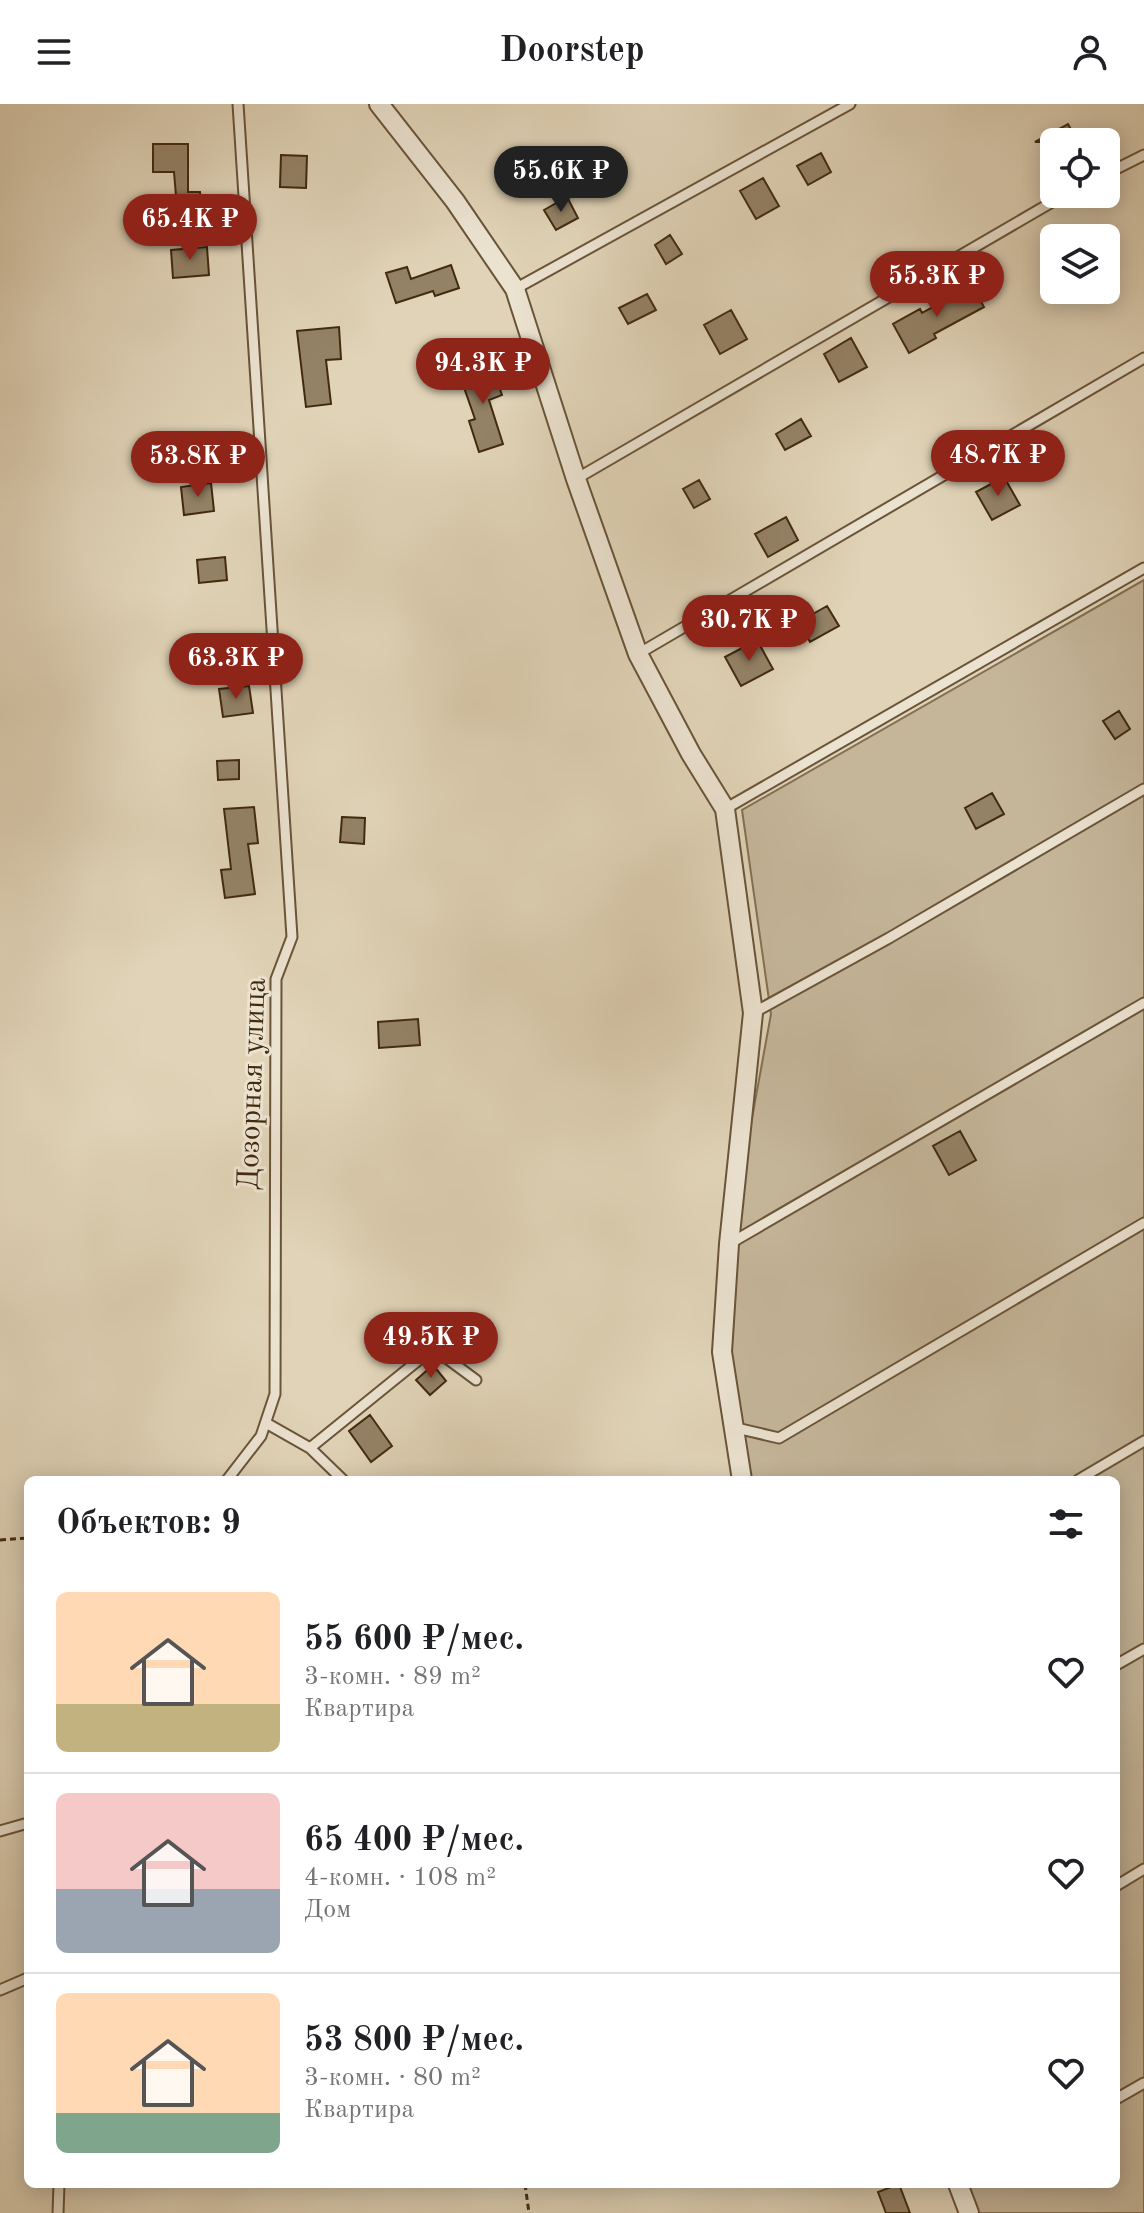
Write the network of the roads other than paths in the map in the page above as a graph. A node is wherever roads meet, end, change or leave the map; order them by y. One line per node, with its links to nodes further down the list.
1 (238, 104): 19 (lane, Дозорная улица)
2 (379, 104): 7 (street)
3 (850, 104): 7 (lane)
4 (1144, 155): 5 (lane)
5 (1120, 167)
6 (1042, 208): 9 (lane)
7 (515, 289): 9 (street)
8 (1144, 358): 11 (lane)
9 (576, 479): 11 (street)
10 (1144, 568): 13 (lane)
11 (638, 654): 13 (street)
12 (1144, 789): 15 (lane)
13 (725, 809): 15 (street)
14 (1144, 1003): 17 (lane)
15 (753, 1013): 17 (street)
16 (1144, 1223): 20 (lane)
17 (729, 1244): 20 (street)
18 (476, 1380): 22 (lane)
19 (266, 1423): 22 (lane); 23 (lane, Дозорная улица)
20 (732, 1427): 25 (street)
21 (1144, 1441): 26 (lane)
22 (310, 1448): 24 (lane)
23 (230, 1476)
24 (339, 1476)
25 (741, 1476)
26 (1085, 1476)
27 (1144, 1649): 28 (lane)
28 (1120, 1663)
29 (24, 1824): 30 (lane)
30 (0, 1831)
31 (1144, 1869): 32 (lane)
32 (1120, 1884)
33 (24, 1980): 34 (lane)
34 (0, 1990)
35 (1144, 2083): 36 (lane)
36 (1120, 2097)
37 (59, 2188): 39 (lane)
38 (961, 2188): 40 (street)
39 (58, 2213)
40 (969, 2213)

